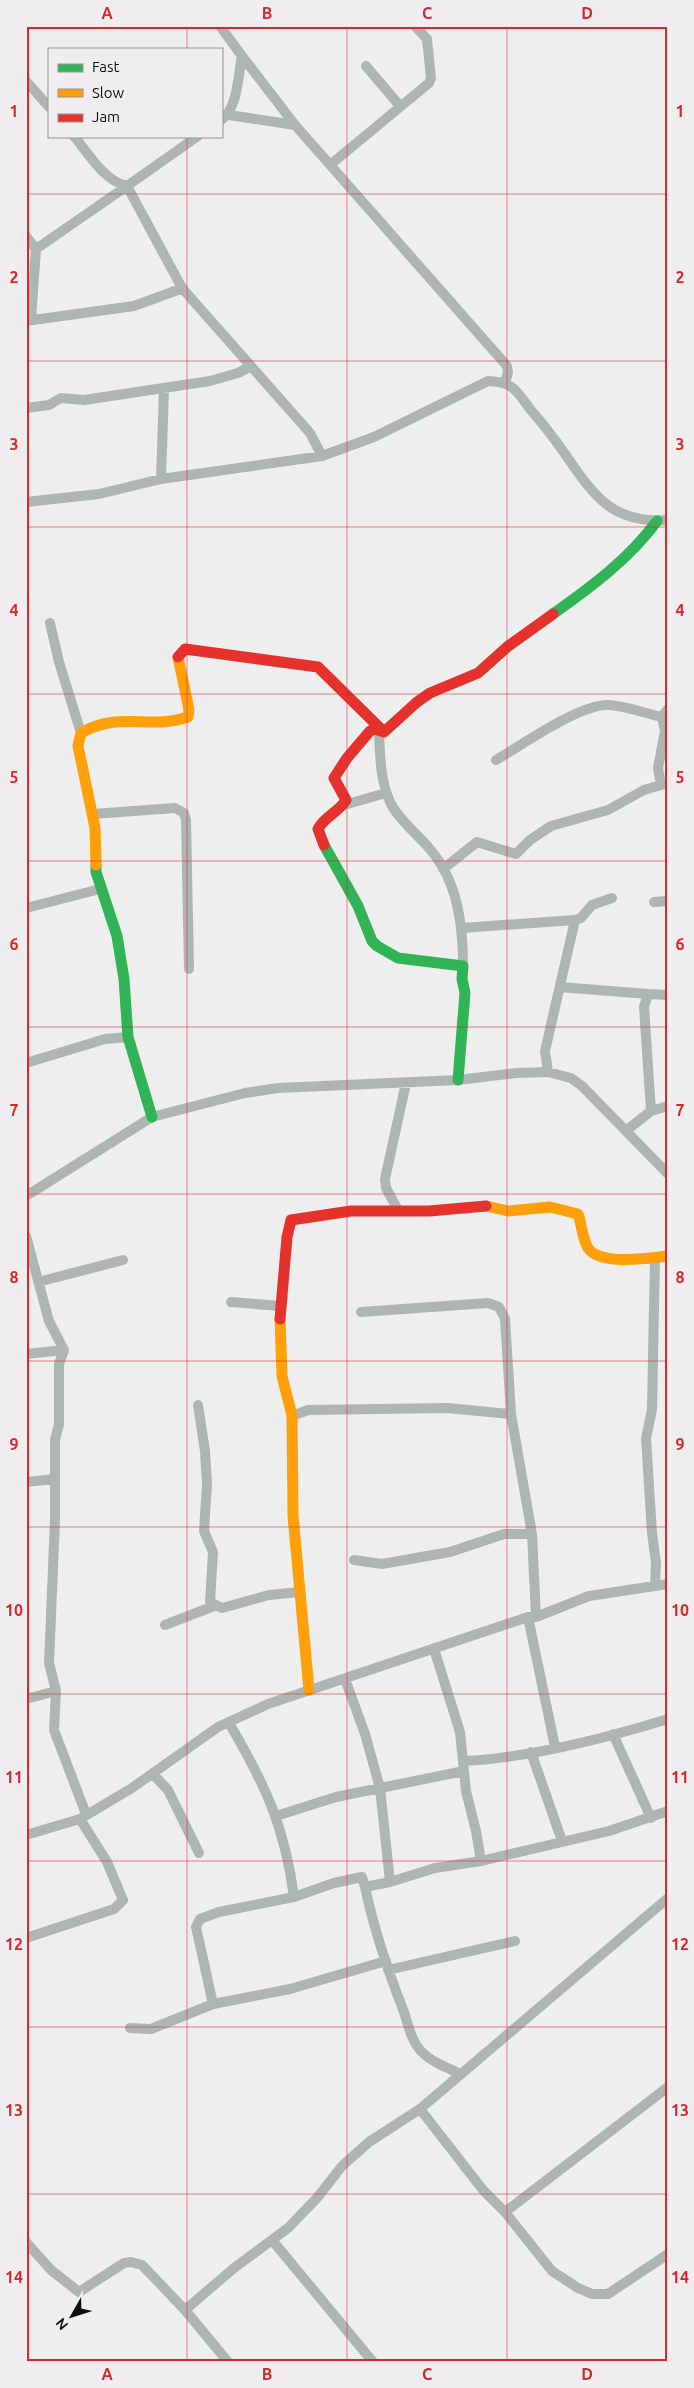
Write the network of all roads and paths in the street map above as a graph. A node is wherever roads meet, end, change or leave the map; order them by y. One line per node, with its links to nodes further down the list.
1 (220, 26): 3 (street)
2 (415, 26): 7 (street)
3 (242, 56): 8 (street); 9 (street)
4 (366, 66): 7 (street)
5 (26, 81): 6 (street)
6 (48, 106)
7 (400, 106): 12 (street)
8 (225, 118): 9 (street)
9 (295, 125): 12 (street)
10 (76, 138): 13 (street)
11 (195, 138): 13 (street)
12 (330, 164): 19 (street)
13 (127, 186): 15 (street); 16 (street)
14 (26, 236): 15 (street)
15 (36, 248): 17 (street)
16 (183, 288): 17 (street); 18 (street)
17 (27, 322)
18 (251, 366): 20 (street); 22 (street)
19 (505, 382): 22 (street); 25 (street)
20 (164, 388): 21 (street); 23 (street)
21 (26, 408)
22 (322, 456): 23 (street)
23 (161, 479): 24 (street)
24 (26, 502)
25 (662, 520): 28 (street)
26 (50, 623): 29 (street)
27 (665, 713): 30 (street); 31 (street)
28 (381, 732): 29 (street); 32 (street); 33 (street)
29 (81, 733): 34 (street)
30 (496, 760)
31 (665, 786): 35 (street)
32 (386, 793): 33 (street); 35 (street)
33 (344, 806): 43 (street)
34 (93, 814): 36 (street); 44 (street)
35 (442, 869): 42 (street)
36 (100, 889): 40 (street); 48 (street)
37 (612, 898): 41 (street)
38 (668, 901): 39 (street)
39 (654, 902)
40 (26, 908)
41 (575, 920): 42 (street); 45 (street)
42 (462, 928): 43 (street)
43 (462, 966): 51 (street)
44 (189, 969)
45 (560, 987): 46 (street); 50 (street)
46 (648, 994): 47 (street); 54 (street)
47 (668, 994)
48 (128, 1037): 49 (street); 55 (street)
49 (26, 1064)
50 (548, 1072): 51 (street); 56 (street)
51 (458, 1080): 52 (street)
52 (406, 1082): 55 (street); 59 (street)
53 (668, 1106): 54 (street)
54 (651, 1111): 56 (street)
55 (152, 1117): 58 (street)
56 (627, 1130): 57 (street)
57 (668, 1174)
58 (26, 1196)
59 (398, 1210): 62 (street); 66 (street)
60 (26, 1236): 64 (street)
61 (668, 1256): 62 (street)
62 (655, 1257): 78 (street)
63 (123, 1260): 64 (street)
64 (38, 1282): 68 (street)
65 (231, 1302): 66 (street)
66 (280, 1306): 72 (street)
67 (361, 1312): 71 (street)
68 (64, 1350): 69 (street); 73 (street)
69 (26, 1354)
70 (198, 1405): 80 (street)
71 (511, 1414): 72 (street); 75 (street)
72 (292, 1416): 79 (street)
73 (55, 1479): 74 (street); 86 (street)
74 (26, 1482)
75 (532, 1534): 76 (street); 81 (street)
76 (354, 1560)
77 (668, 1584): 78 (street)
78 (655, 1585): 81 (street)
79 (300, 1592): 80 (street); 85 (street)
80 (214, 1606): 82 (street)
81 (532, 1617): 83 (street); 91 (street)
82 (165, 1625)
83 (434, 1649): 84 (street); 93 (street)
84 (346, 1679): 85 (street); 95 (street)
85 (308, 1690): 89 (street)
86 (56, 1691): 87 (street); 98 (street)
87 (26, 1698)
88 (668, 1719): 90 (street)
89 (229, 1723): 94 (street); 97 (street)
90 (613, 1734): 91 (street); 99 (street)
91 (555, 1747): 92 (street)
92 (531, 1752): 93 (street); 101 (street)
93 (464, 1766): 95 (street); 103 (street)
94 (153, 1774): 98 (street); 102 (street)
95 (380, 1788): 97 (street); 104 (street)
96 (668, 1812): 99 (street)
97 (276, 1816): 106 (street)
98 (83, 1817): 100 (street); 108 (street)
99 (651, 1818): 101 (street)
100 (26, 1835)
101 (562, 1841): 103 (street)
102 (199, 1853)
103 (481, 1861): 104 (street)
104 (390, 1882): 105 (street)
105 (366, 1887): 106 (street); 110 (street)
106 (294, 1898): 111 (street)
107 (668, 1898): 113 (street)
108 (26, 1938)
109 (515, 1941): 110 (street)
110 (387, 1965): 111 (street); 113 (street)
111 (213, 2004): 112 (street)
112 (130, 2028)
113 (461, 2074): 115 (street)
114 (668, 2087): 116 (street)
115 (420, 2109): 116 (street); 117 (street)
116 (505, 2212): 119 (street)
117 (272, 2240): 120 (street); 122 (street)
118 (26, 2242): 120 (street)
119 (668, 2254)
120 (185, 2310): 121 (street)
121 (228, 2362)
122 (373, 2362)

